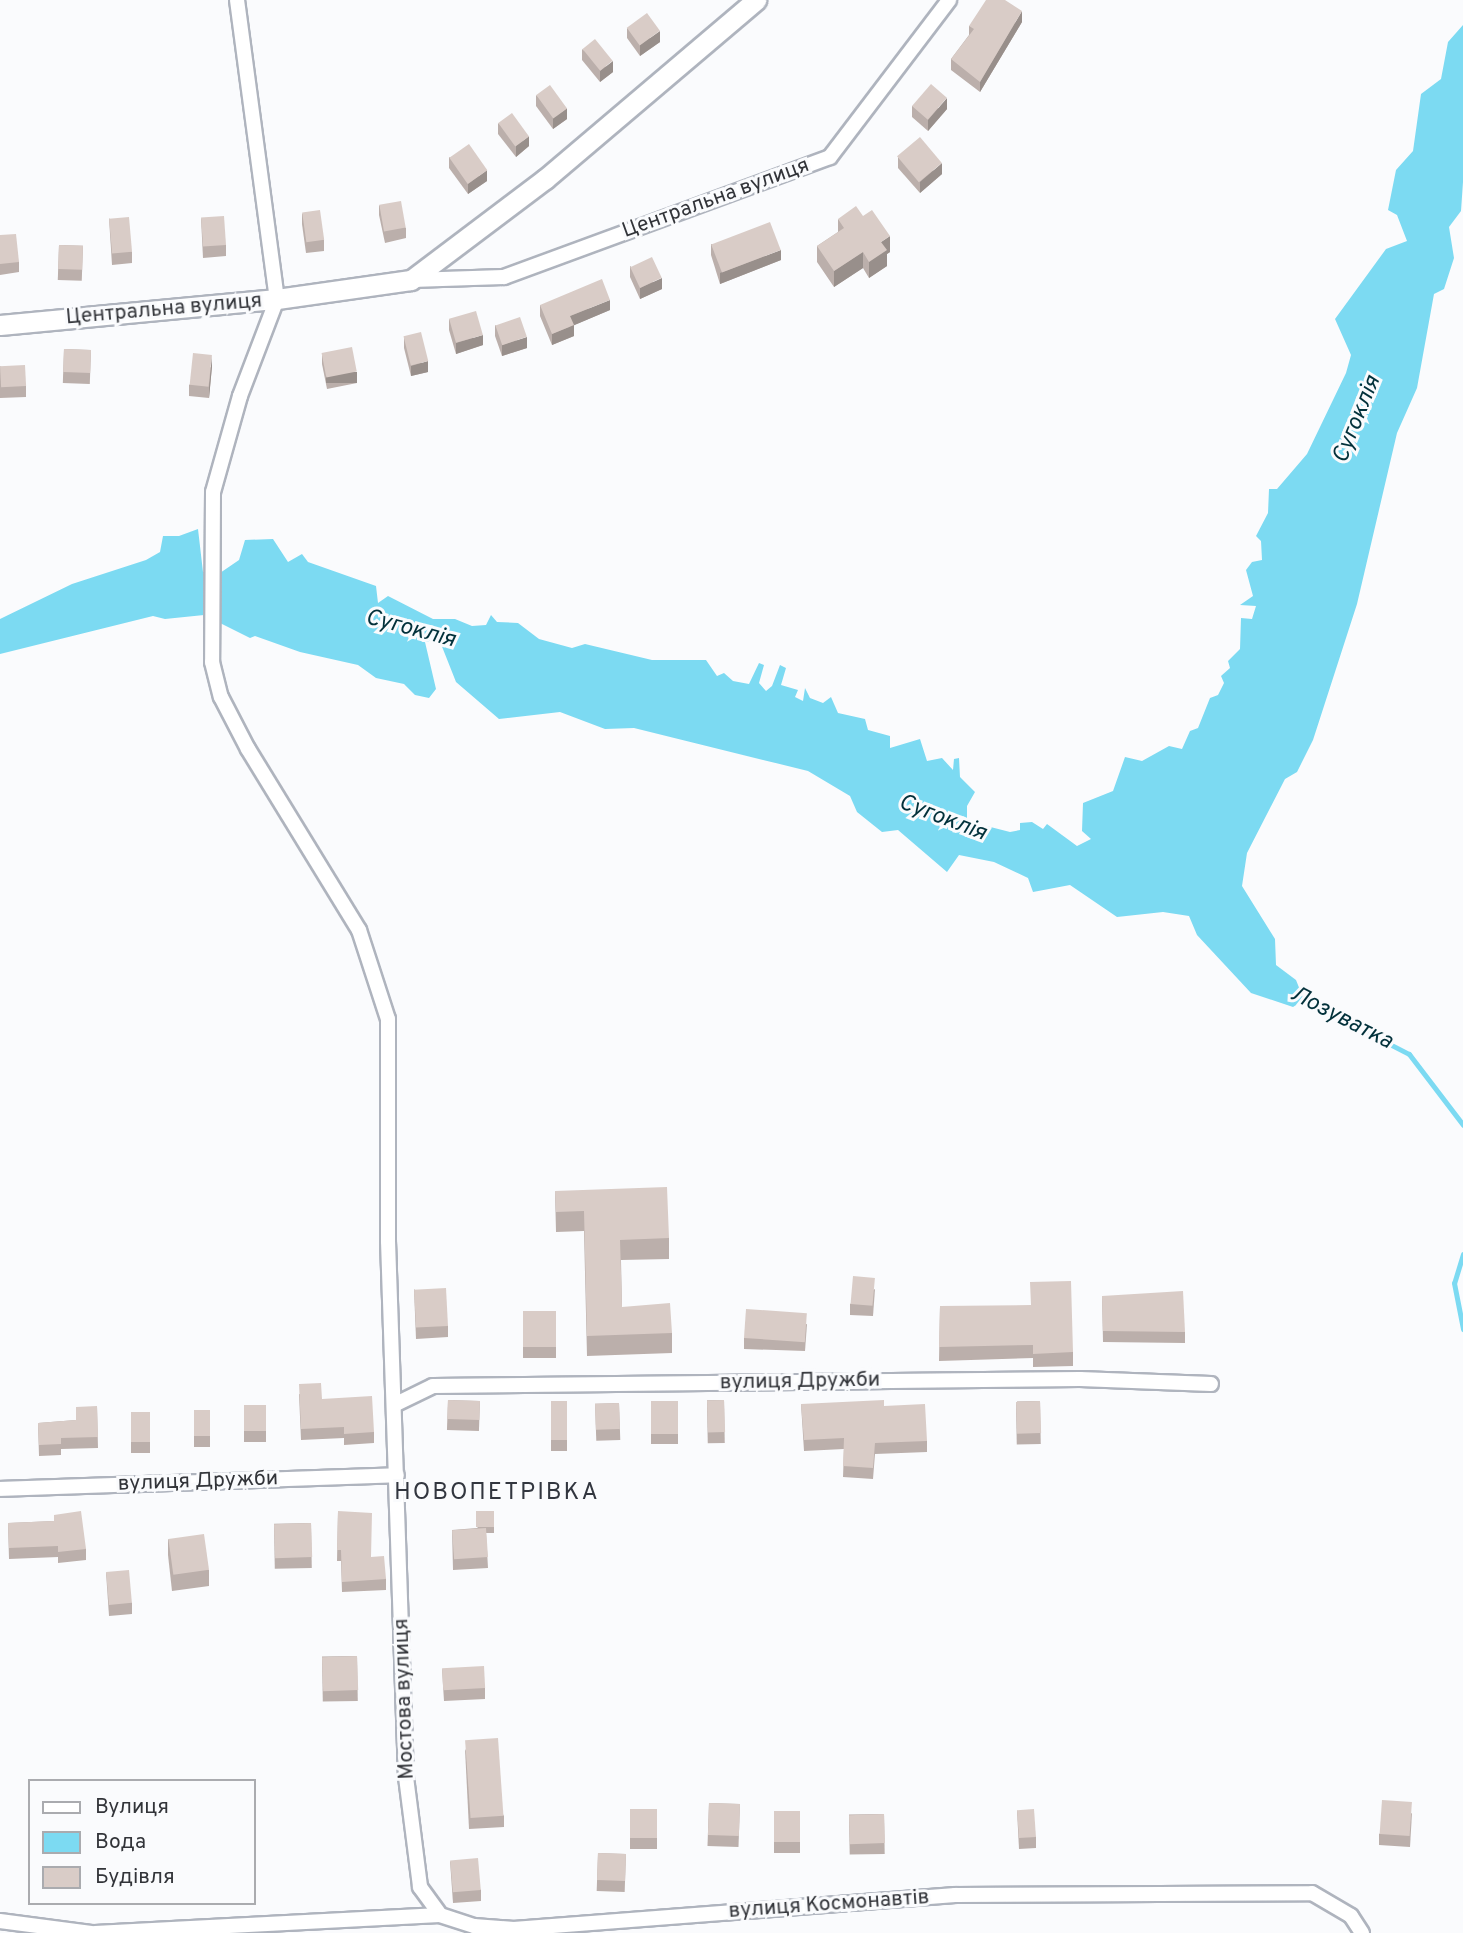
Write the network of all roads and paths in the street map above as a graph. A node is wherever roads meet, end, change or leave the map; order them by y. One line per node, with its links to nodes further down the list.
1 (237, 0): 5 (street)
2 (756, 0): 4 (street, Центральна вулиця)
3 (949, 0): 4 (street, Центральна вулиця)
4 (411, 280): 5 (street, Центральна вулиця)
5 (277, 299): 6 (street, Центральна вулиця); 8 (street, Мостова вулиця)
6 (0, 325)
7 (1211, 1384): 8 (street, вулиця Дружби)
8 (394, 1405): 9 (street, Мостова вулиця)
9 (397, 1475): 10 (street, вулиця Дружби); 11 (street, Мостова вулиця)
10 (0, 1489)
11 (440, 1915): 13 (street, вулиця Космонавтів); 14 (street, вулиця Космонавтів)
12 (0, 1921): 13 (street, вулиця Космонавтів)
13 (93, 1933)
14 (1362, 1933)

